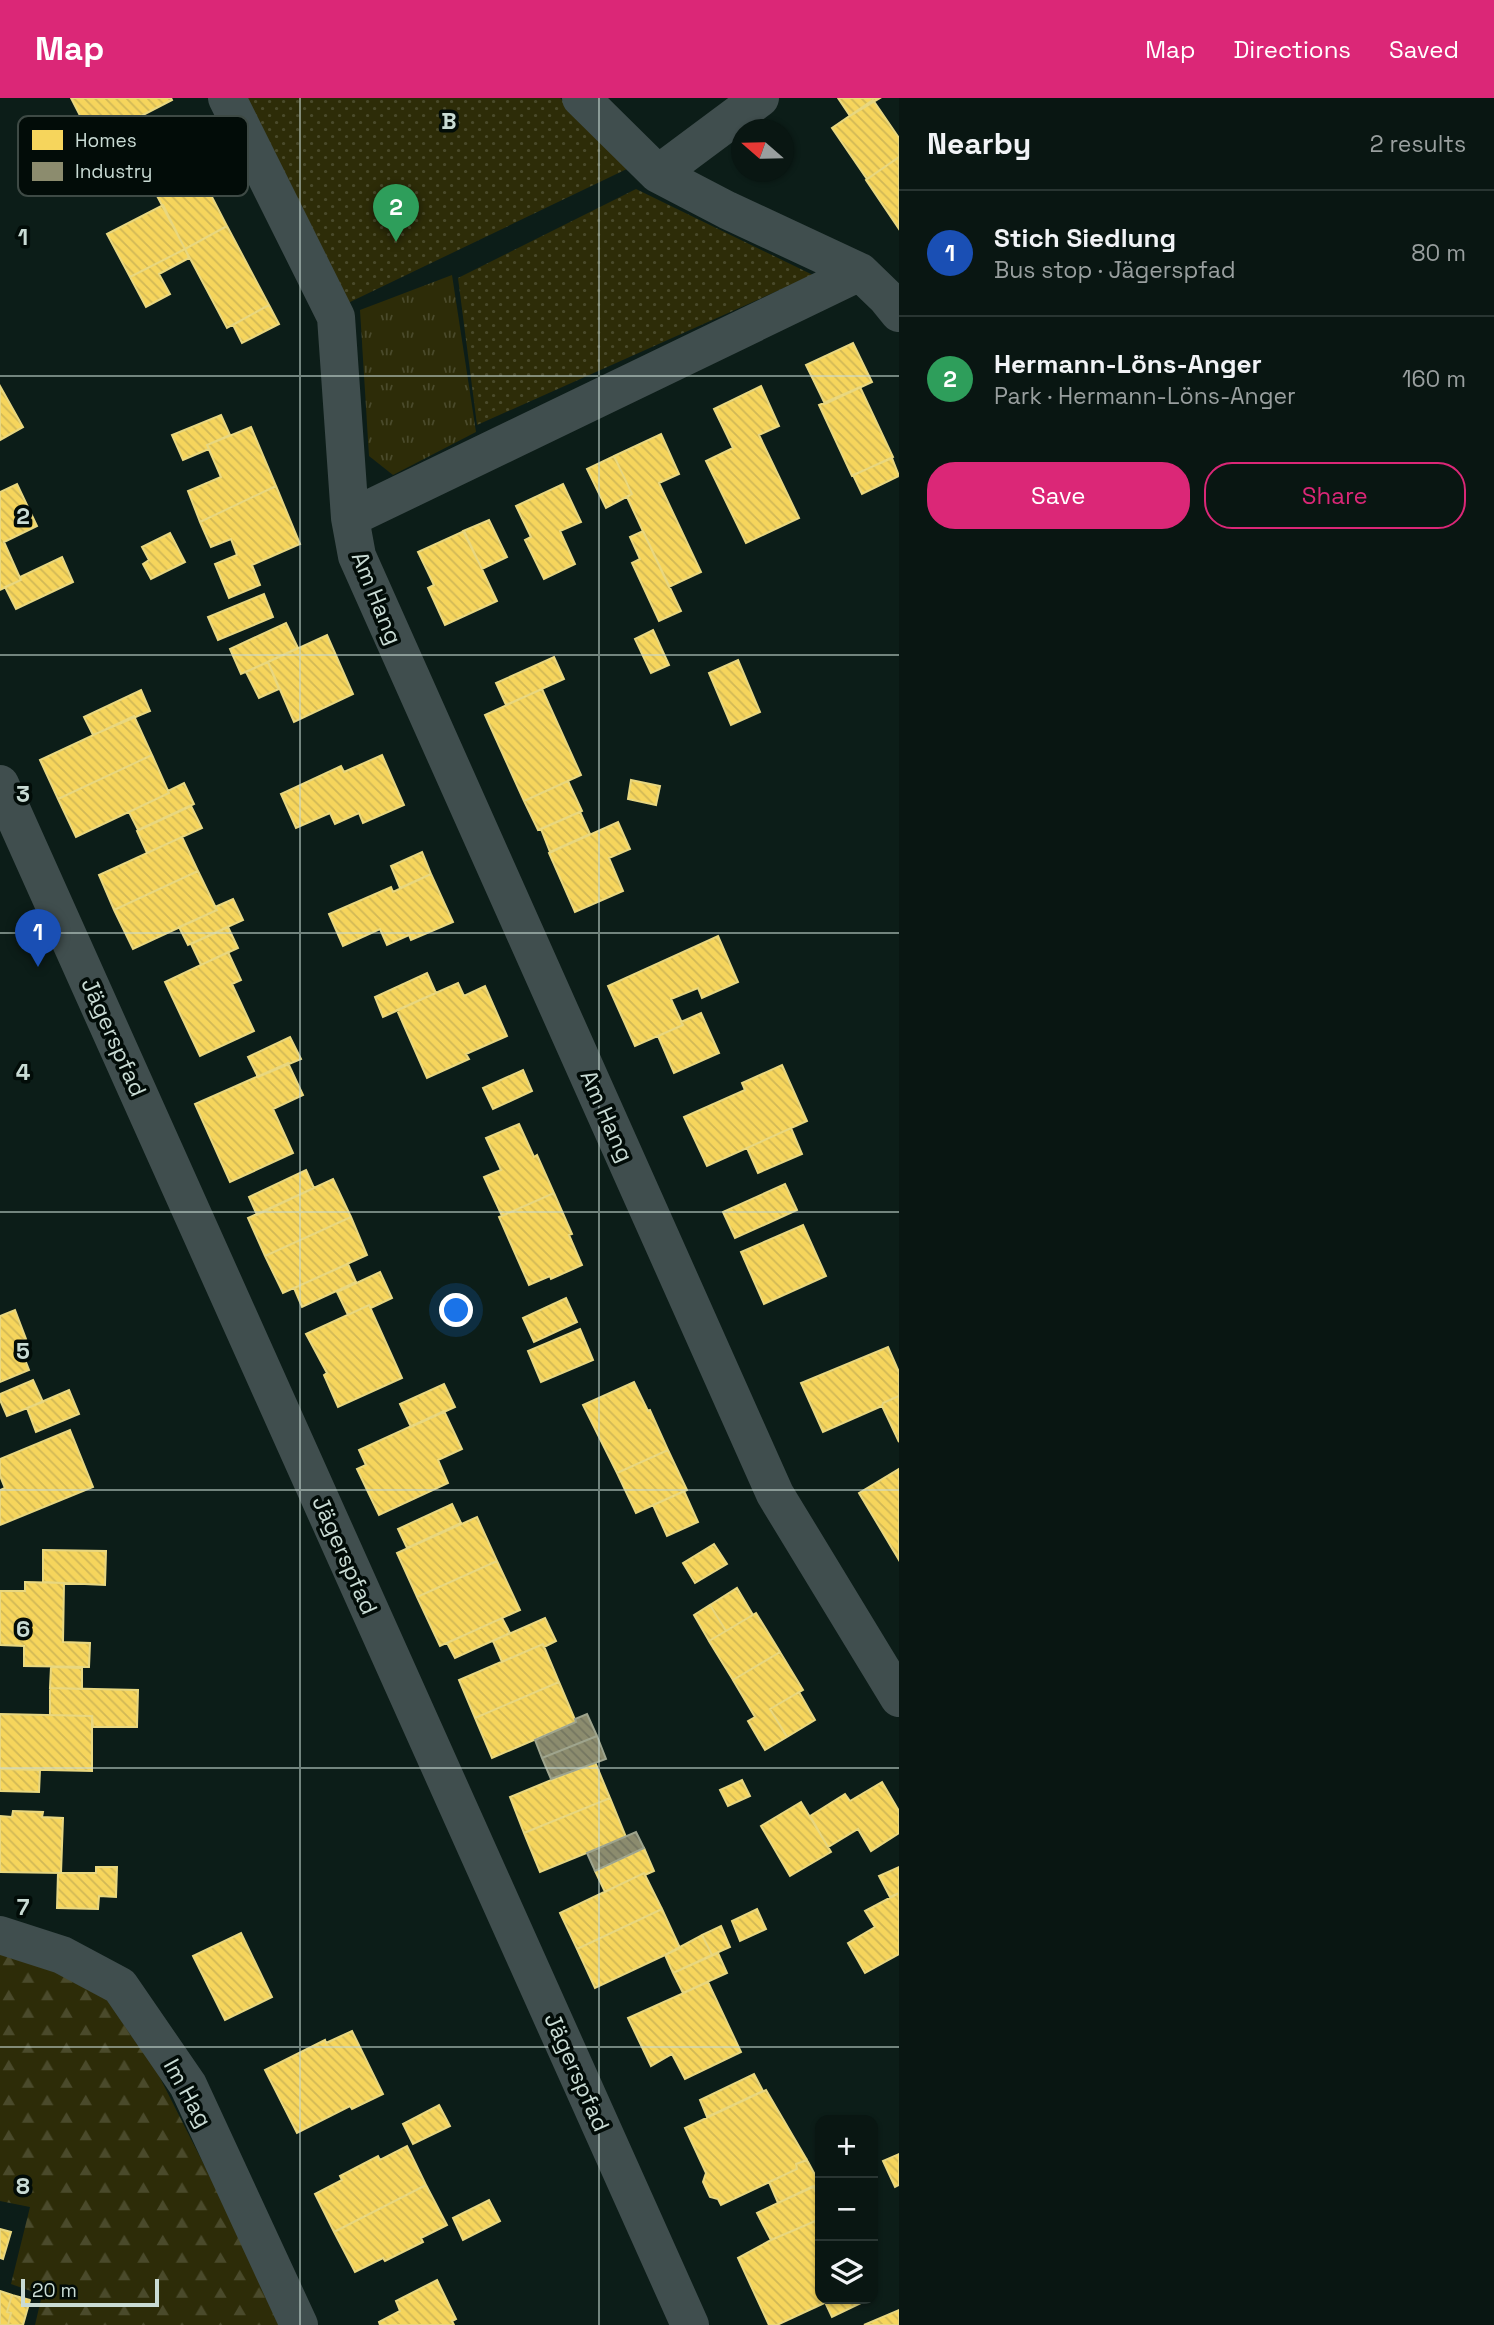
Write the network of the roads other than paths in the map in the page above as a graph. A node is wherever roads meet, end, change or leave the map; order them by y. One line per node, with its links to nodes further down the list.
1 (227, 98): 4 (street, Am Hang)
2 (582, 98): 6 (street)
3 (760, 98): 6 (street)
4 (236, 116)
5 (248, 140): 9 (street, Am Hang)
6 (657, 174): 7 (street)
7 (860, 272): 8 (street); 9 (street)
8 (899, 313)
9 (350, 518): 11 (street, Am Hang)
10 (3, 799): 14 (street, Jägerspfad)
11 (899, 1699)
12 (0, 1935): 13 (street, Im Hag)
13 (299, 2325)
14 (690, 2325)

